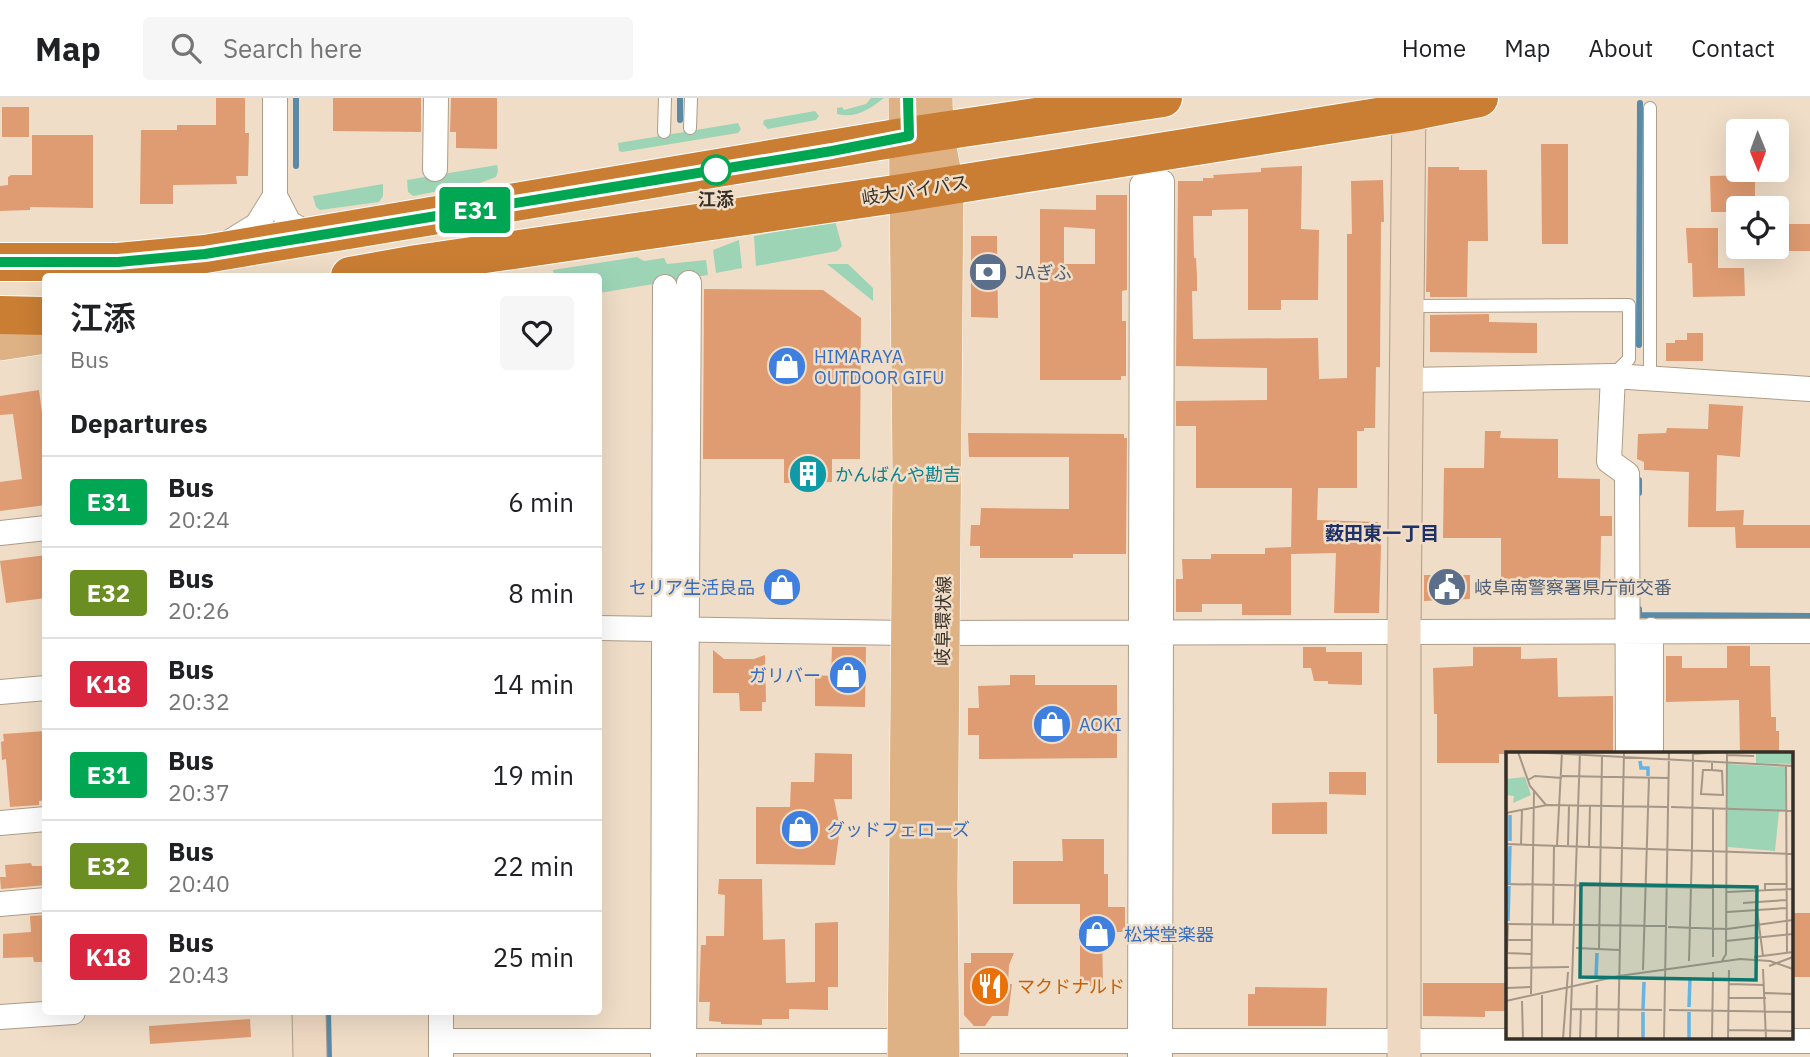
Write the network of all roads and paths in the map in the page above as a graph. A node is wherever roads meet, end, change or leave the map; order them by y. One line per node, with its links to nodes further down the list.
1 (275, 98): 15 (street)
2 (436, 98): 13 (street)
3 (664, 98): 12 (lane)
4 (691, 98): 11 (lane)
5 (908, 98): 10 (main road, 岐阜環状線)
6 (1163, 98): 10 (highway)
7 (1479, 98): 8 (highway, 岐大バイパス)
8 (1409, 105): 14 (highway, 岐大バイパス); 21 (street)
9 (1650, 108): 26 (lane)
10 (926, 122): 14 (main road, 岐阜環状線); 16 (highway)
11 (690, 128)
12 (664, 132)
13 (435, 169)
14 (927, 188): 19 (highway, 岐大バイパス); 37 (main road, 岐阜環状線)
15 (275, 196): 16 (street); 17 (street)
16 (314, 237): 17 (highway)
17 (205, 254): 18 (highway)
18 (0, 262)
19 (369, 273)
20 (677, 285): 32 (street)
21 (1406, 306): 25 (lane); 27 (street)
22 (42, 318): 24 (highway)
23 (42, 335): 24 (main road)
24 (1, 336)
25 (1612, 376): 26 (street); 27 (street); 33 (street)
26 (1650, 377): 28 (street)
27 (1406, 380): 34 (street)
28 (1810, 389)
29 (42, 528): 30 (street)
30 (0, 533)
31 (602, 628): 32 (street)
32 (675, 629): 37 (street); 53 (street)
33 (1639, 630): 34 (street); 35 (street); 40 (street); 41 (street)
34 (1404, 631): 36 (street); 56 (street)
35 (1810, 631)
36 (1152, 632): 36 (street); 37 (street); 55 (street)
37 (926, 633): 54 (main road, 岐阜環状線)
38 (42, 688): 39 (street)
39 (0, 692)
40 (1628, 752)
41 (1651, 752)
42 (42, 819): 43 (street)
43 (0, 824)
44 (42, 900): 45 (street)
45 (0, 904)
46 (42, 1014): 49 (street)
47 (309, 1015): 57 (street)
48 (441, 1015): 52 (street)
49 (0, 1017)
50 (1810, 1041): 51 (street)
51 (1639, 1045): 56 (street)
52 (441, 1049): 53 (street)
53 (674, 1049): 54 (street)
54 (924, 1049): 55 (street)
55 (1150, 1049): 56 (street)
56 (1404, 1049)
57 (310, 1057)

